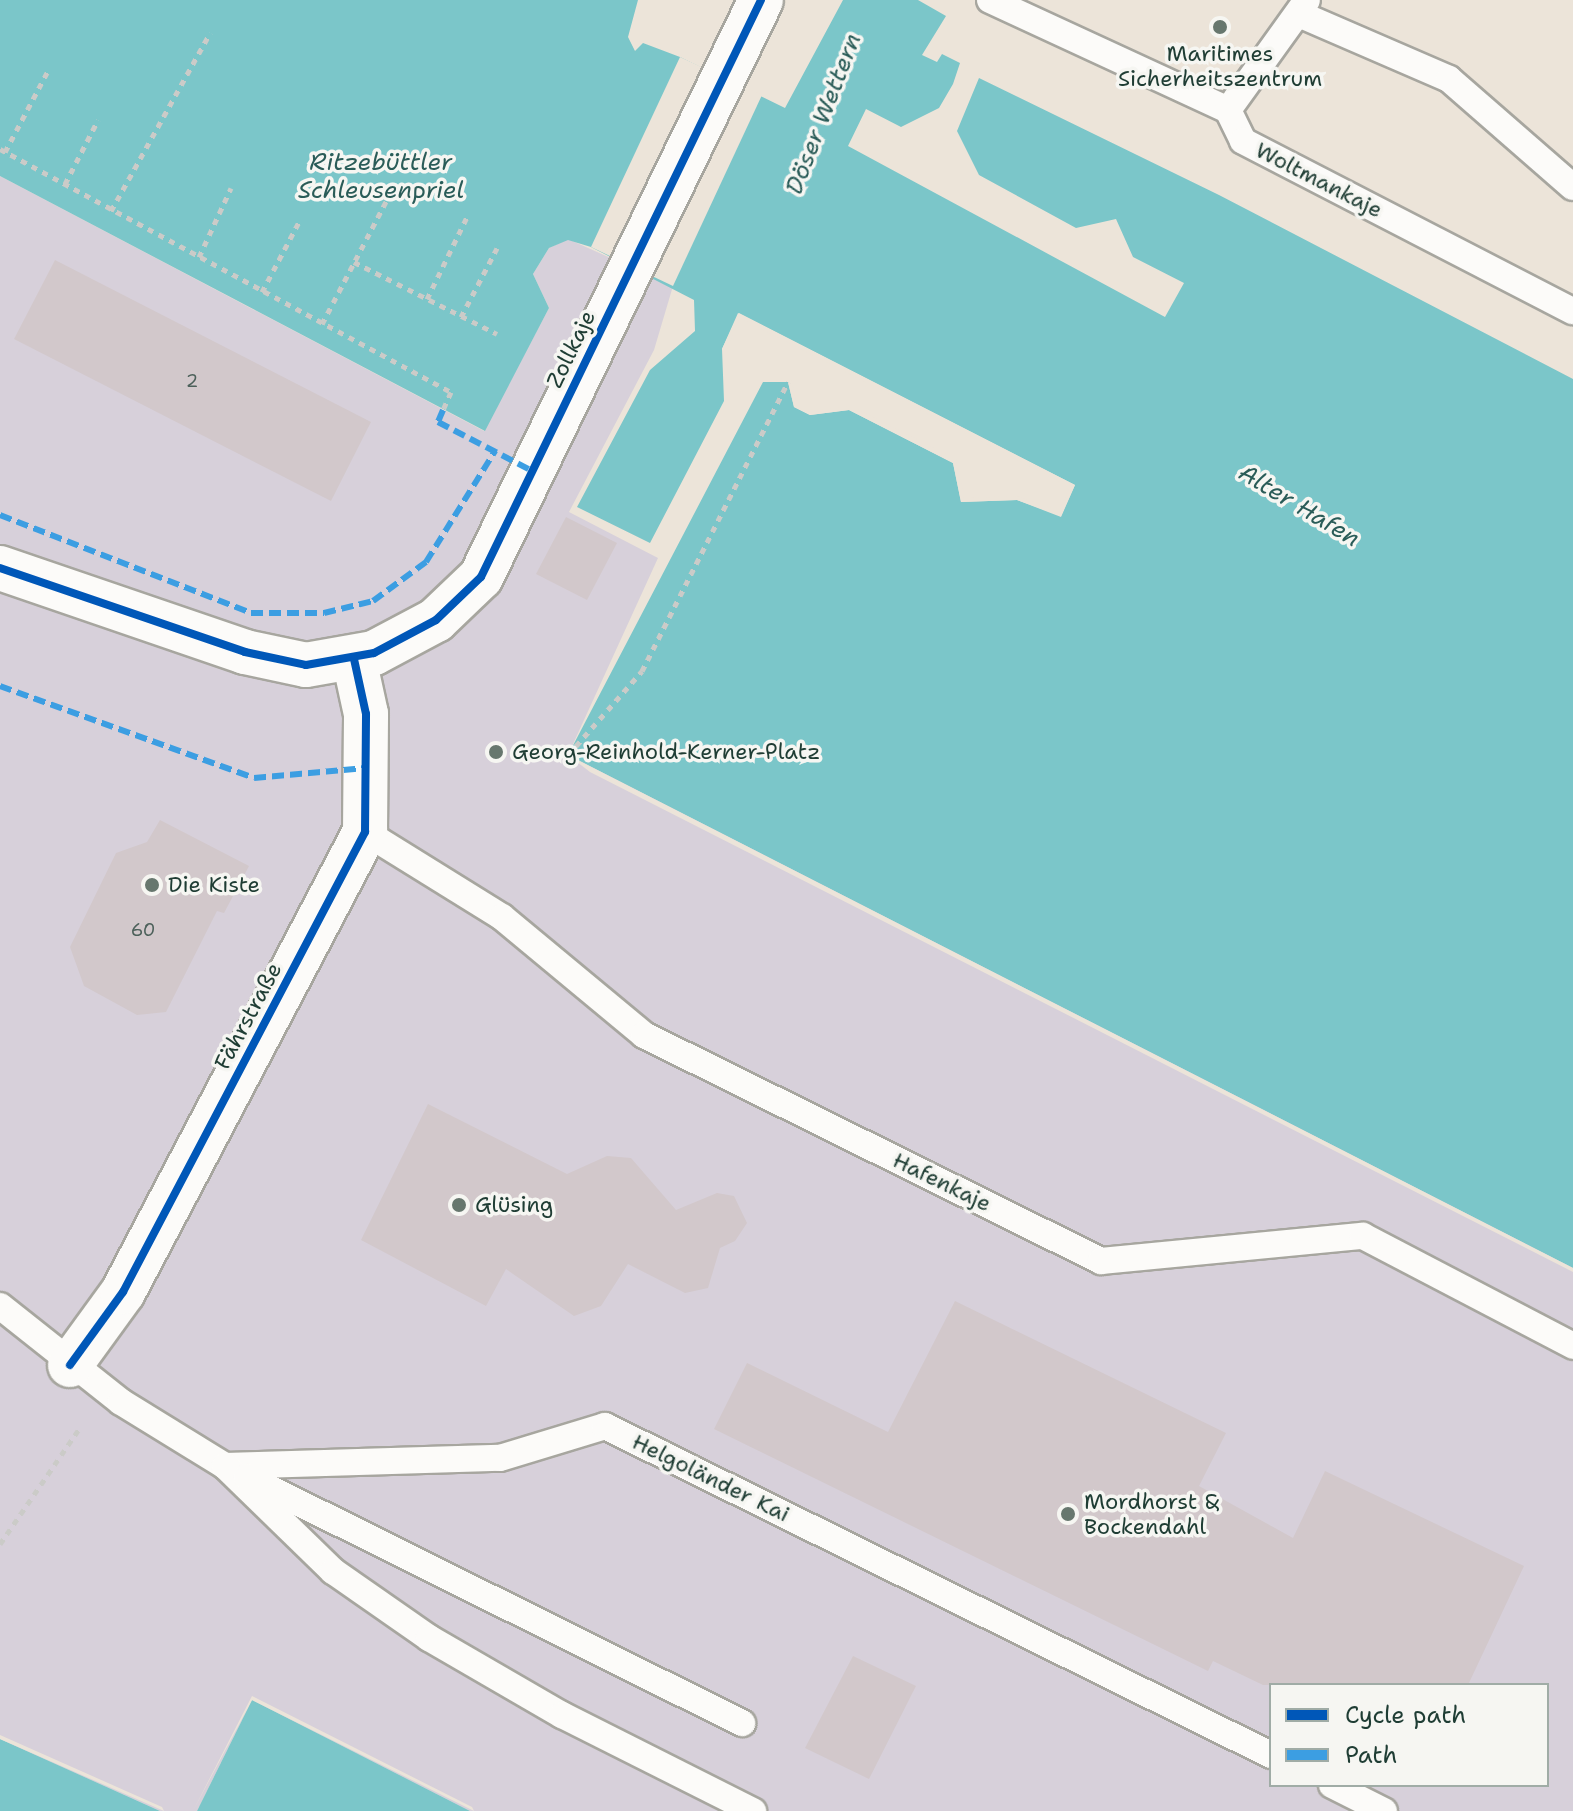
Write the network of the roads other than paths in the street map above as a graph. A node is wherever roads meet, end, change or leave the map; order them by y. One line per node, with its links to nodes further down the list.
1 (761, 0): 8 (street, Zollkaje)
2 (990, 0): 4 (lane)
3 (1303, 7): 4 (lane); 5 (lane)
4 (1228, 110): 6 (lane, Woltmankaje)
5 (1573, 187)
6 (1573, 311)
7 (0, 568): 8 (street, Zollkaje)
8 (354, 659): 9 (street, Fährstraße)
9 (365, 832): 11 (lane, Hafenkaje); 12 (street, Fährstraße)
10 (0, 1306): 12 (lane)
11 (1573, 1346)
12 (70, 1365): 13 (lane)
13 (225, 1466): 14 (lane); 15 (lane, Helgoländer Kai); 17 (lane)
14 (742, 1723)
15 (1269, 1754)
16 (1336, 1787): 18 (lane)
17 (753, 1811)
18 (1384, 1811)

